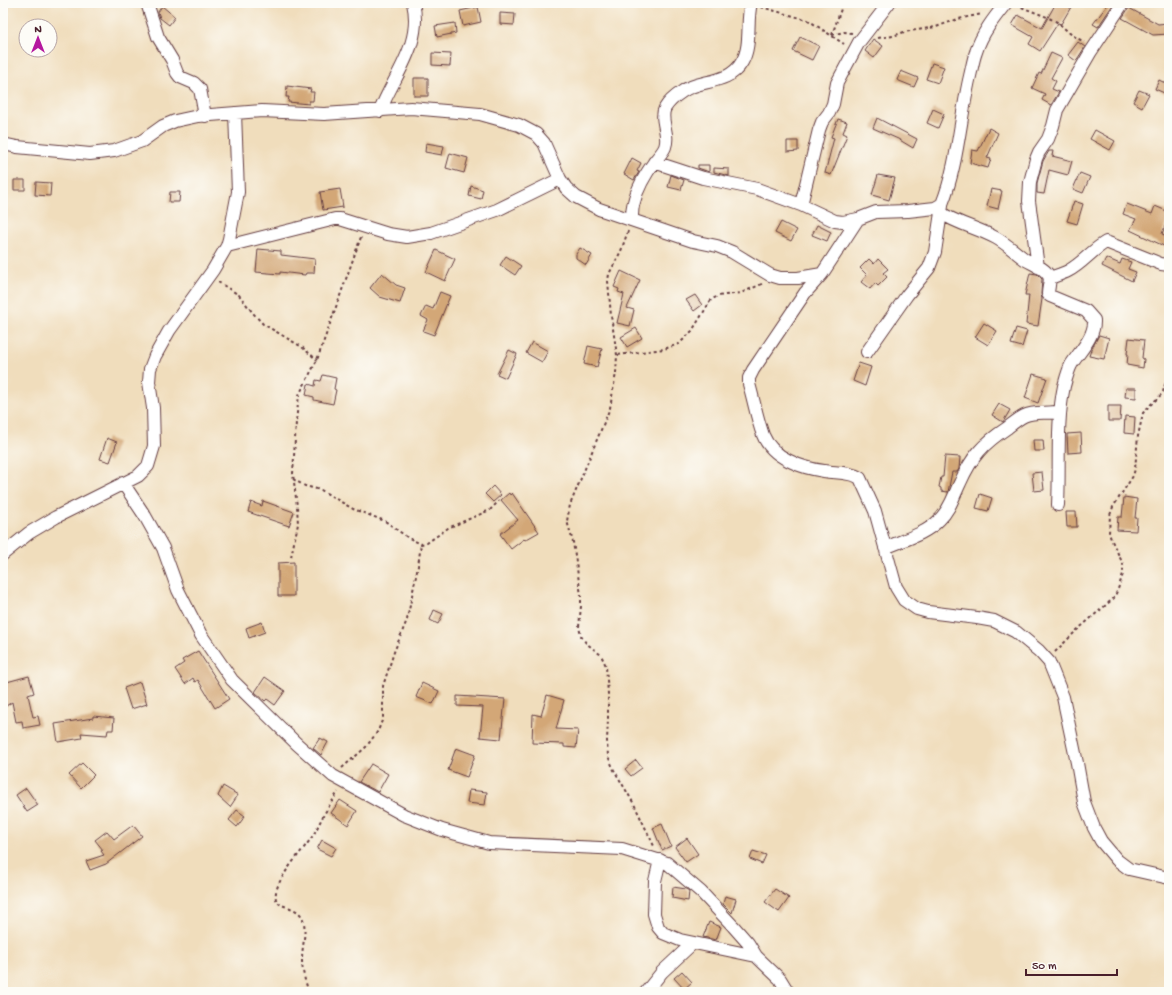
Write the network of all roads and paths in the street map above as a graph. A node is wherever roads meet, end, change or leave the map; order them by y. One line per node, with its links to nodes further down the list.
1 (146, 3): 15 (street)
2 (413, 3): 13 (street)
3 (751, 3): 9 (path); 17 (street)
4 (843, 3): 9 (path)
5 (889, 3): 10 (street)
6 (1012, 3): 12 (path)
7 (1123, 3): 12 (street)
8 (1003, 6): 10 (path); 20 (street)
9 (832, 35): 10 (path); 11 (path)
10 (863, 37): 11 (street)
11 (854, 51): 19 (street)
12 (1090, 52): 26 (street)
13 (380, 111): 14 (street); 18 (street)
14 (235, 113): 15 (street); 24 (street)
15 (205, 116): 16 (street)
16 (3, 144)
17 (654, 162): 19 (street); 22 (street)
18 (560, 179): 22 (street); 23 (street)
19 (801, 205): 21 (street)
20 (941, 209): 21 (street); 26 (street); 31 (street)
21 (858, 219): 27 (street)
22 (632, 220): 29 (street); 32 (path)
23 (365, 227): 24 (street); 33 (path)
24 (227, 246): 28 (street)
25 (1169, 265): 30 (street)
26 (1038, 267): 30 (street)
27 (822, 274): 29 (street); 41 (street)
28 (208, 277): 33 (path); 37 (street)
29 (780, 278): 32 (path)
30 (1050, 278): 35 (street)
31 (867, 352)
32 (617, 355): 46 (path)
33 (317, 360): 36 (path)
34 (1169, 370): 44 (path)
35 (1060, 410): 39 (street); 41 (street)
36 (293, 479): 40 (path); 43 (path)
37 (123, 483): 42 (street); 45 (street)
38 (499, 501): 40 (path)
39 (1058, 505)
40 (421, 544): 45 (path)
41 (885, 548): 44 (street)
42 (3, 554)
43 (291, 557)
44 (1049, 662): 47 (street)
45 (338, 779): 46 (street); 50 (path)
46 (660, 860): 48 (street); 49 (street)
47 (1169, 878)
48 (692, 942): 49 (street); 51 (street)
49 (756, 956): 52 (street)
50 (309, 992)
51 (646, 992)
52 (788, 992)

